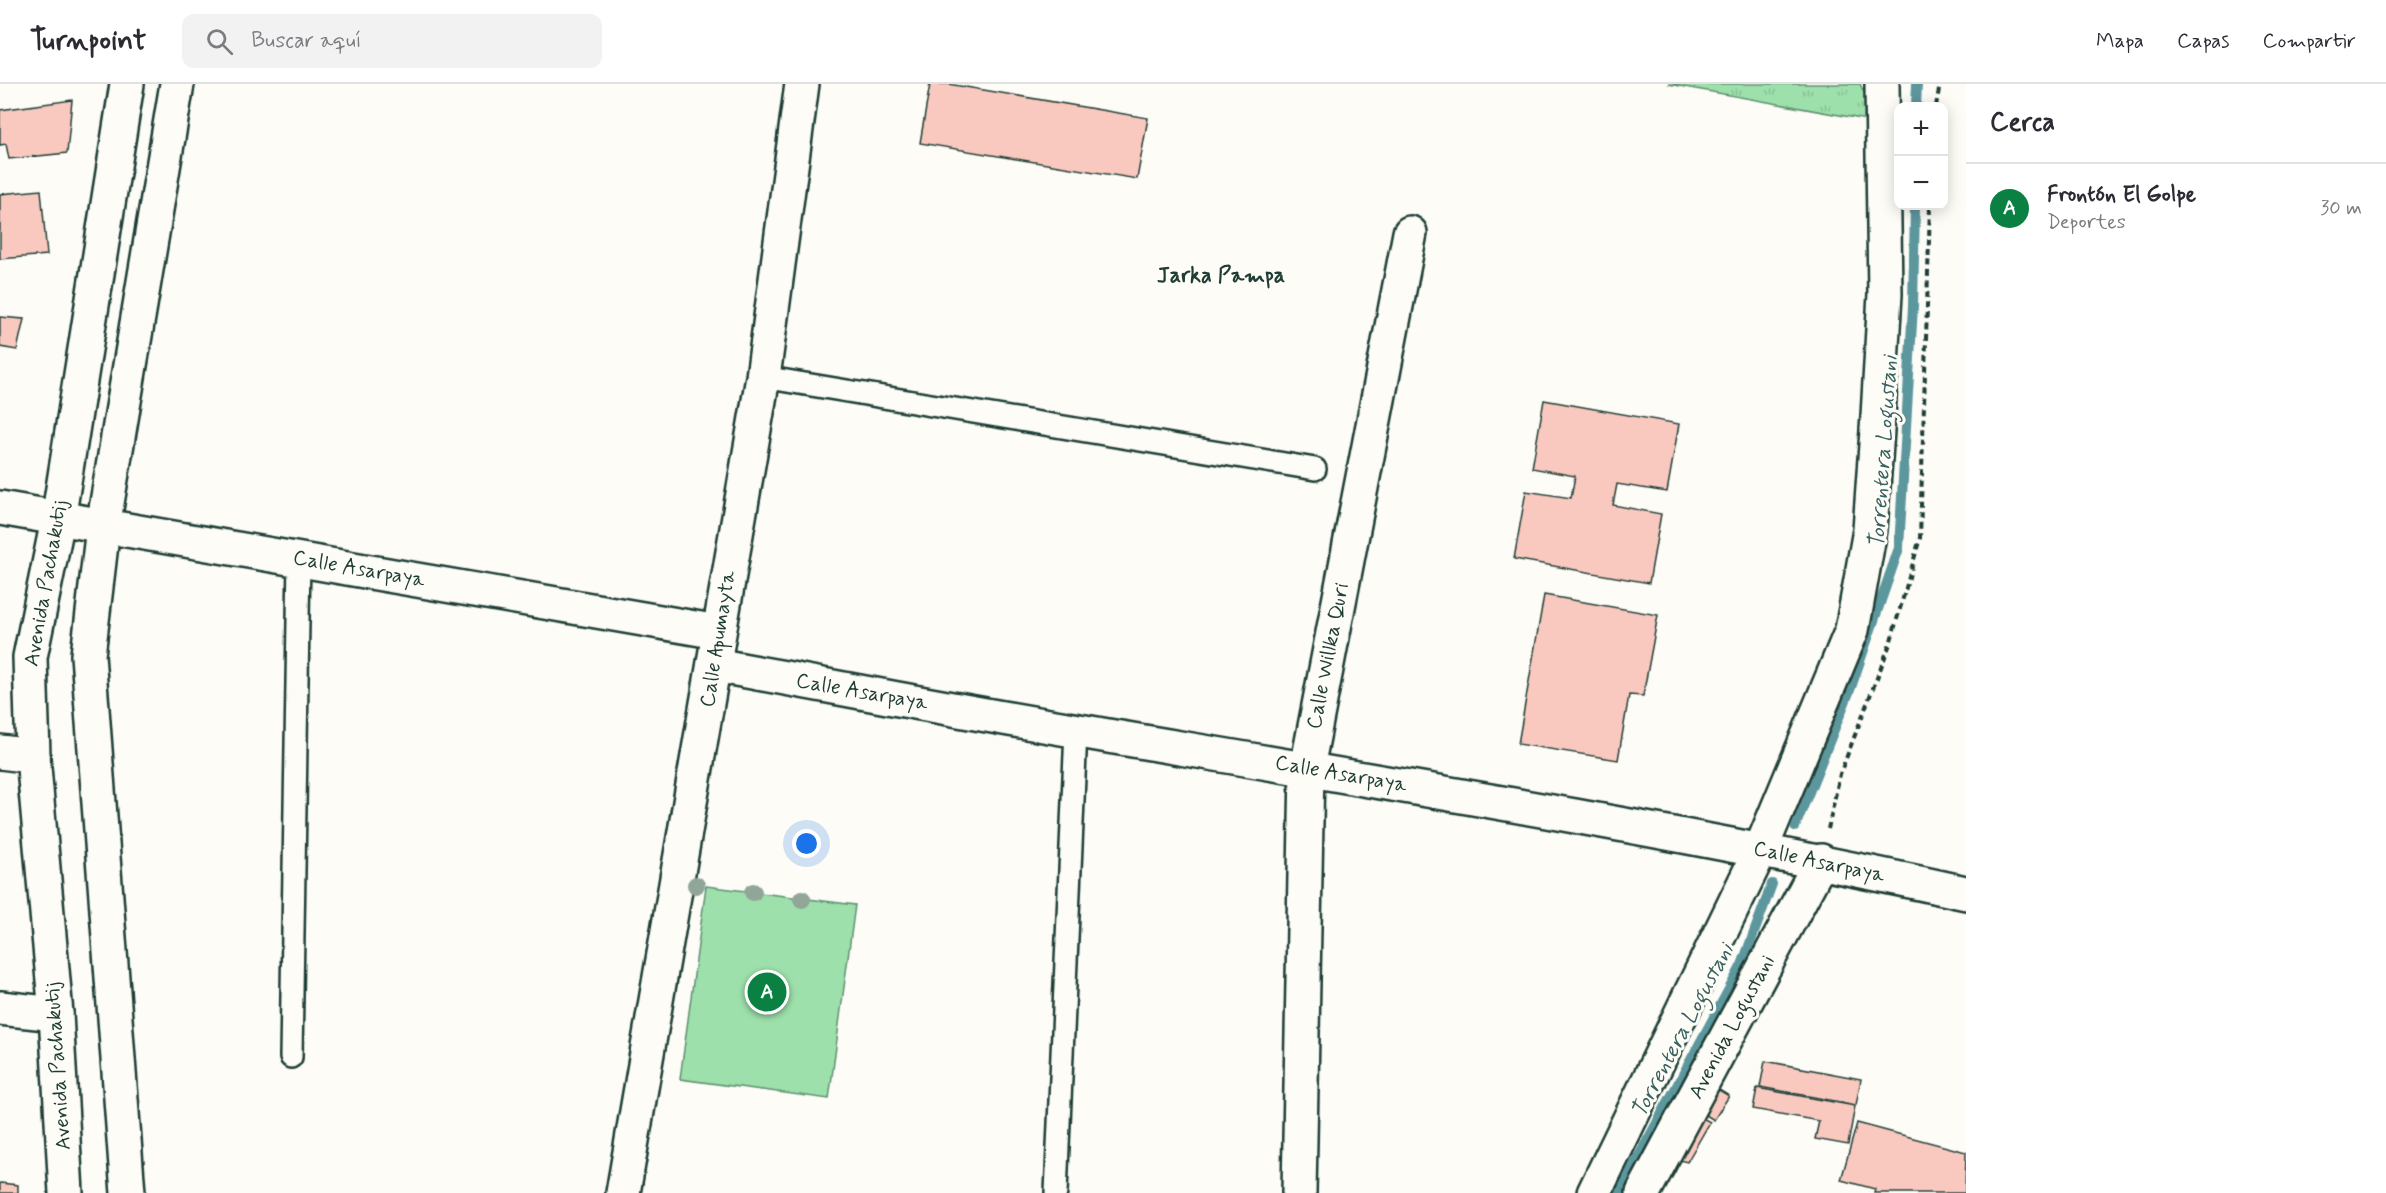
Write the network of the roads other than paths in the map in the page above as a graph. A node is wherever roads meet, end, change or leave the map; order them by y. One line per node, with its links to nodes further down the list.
1 (127, 84): 9 (street, Avenida Pachakutij)
2 (177, 84): 10 (street)
3 (802, 84): 6 (street, Calle Apumayta)
4 (1882, 84): 18 (street)
5 (1410, 233): 17 (street, Calle Willka Quri)
6 (763, 377): 7 (lane); 12 (street, Calle Apumayta)
7 (1315, 469)
8 (0, 508): 9 (street, Calle Asarpaya)
9 (58, 519): 10 (street, Calle Asarpaya); 16 (street, Avenida Pachakutij)
10 (103, 526): 11 (street, Calle Asarpaya); 25 (street)
11 (299, 558): 12 (street, Calle Asarpaya); 23 (lane)
12 (718, 632): 13 (street, Calle Apumayta)
13 (714, 664): 14 (street, Calle Asarpaya); 26 (street, Calle Apumayta)
14 (1076, 731): 17 (street, Calle Asarpaya); 27 (lane)
15 (0, 752): 16 (street)
16 (33, 756): 22 (street, Avenida Pachakutij)
17 (1307, 768): 18 (street, Calle Asarpaya); 28 (street, Calle Willka Quri)
18 (1761, 849): 19 (street, Calle Asarpaya); 29 (street)
19 (1821, 861): 20 (street, Calle Asarpaya); 30 (street, Avenida Logustani)
20 (1966, 893)
21 (0, 1008): 22 (street)
22 (56, 1014): 24 (street, Avenida Pachakutij)
23 (291, 1057)
24 (66, 1193)
25 (128, 1193)
26 (623, 1193)
27 (1056, 1193)
28 (1299, 1193)
29 (1594, 1193)
30 (1643, 1193)

